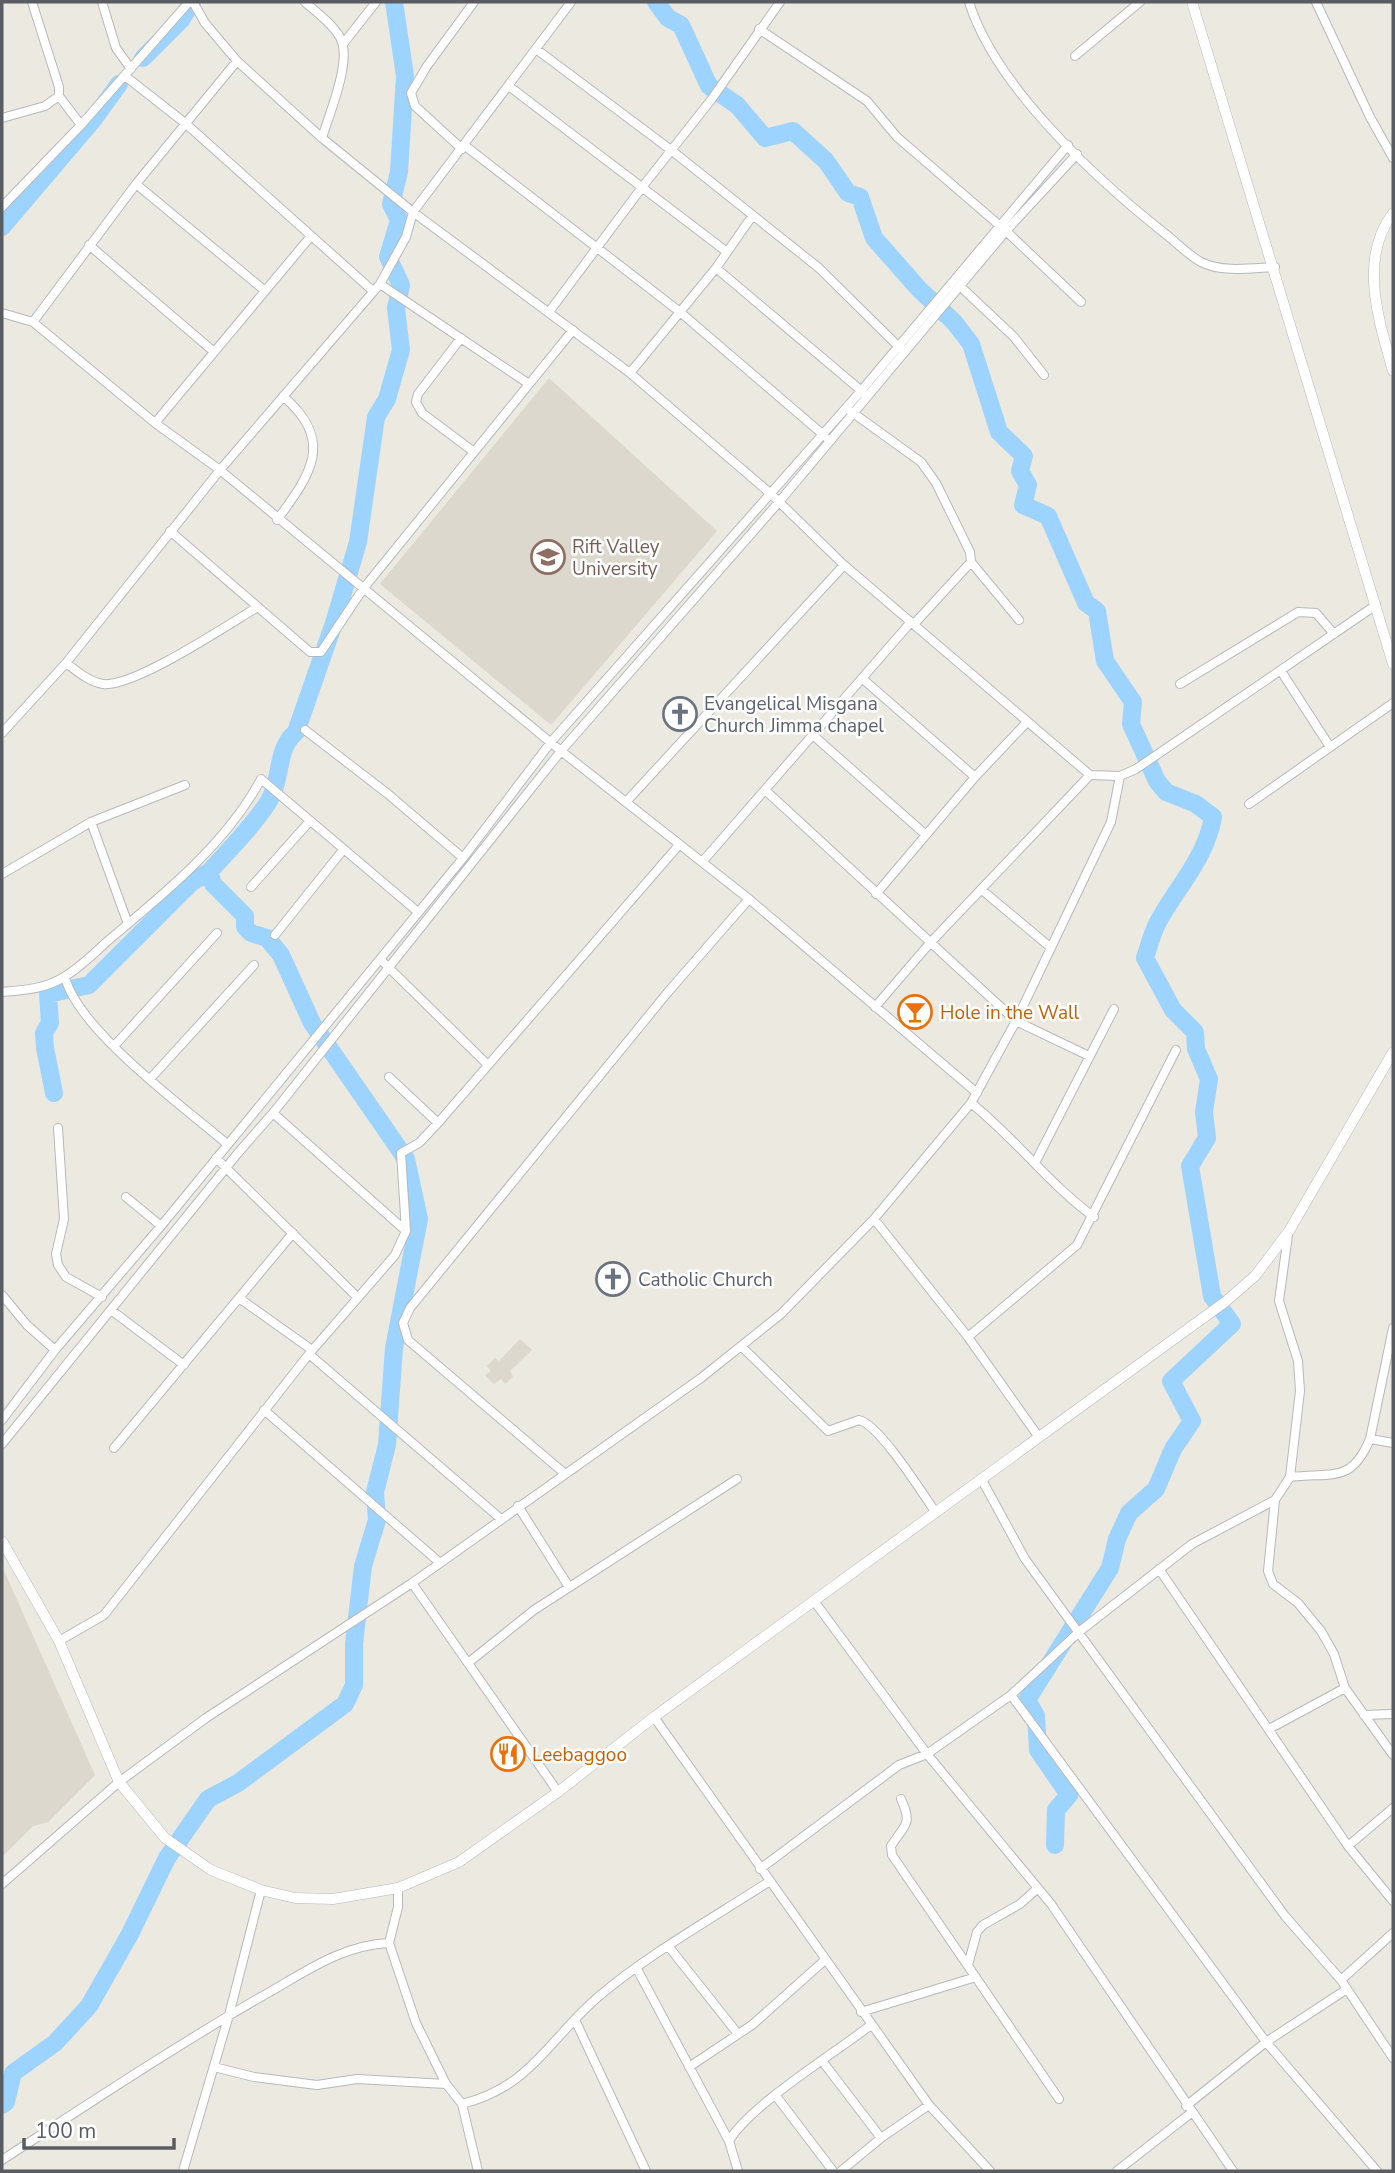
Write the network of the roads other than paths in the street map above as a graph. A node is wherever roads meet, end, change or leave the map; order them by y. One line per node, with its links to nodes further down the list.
1 (32, 2): 20 (street)
2 (102, 2): 18 (street)
3 (191, 2): 17 (street); 18 (street)
4 (305, 2): 14 (street)
5 (376, 2): 14 (street)
6 (474, 2): 26 (street)
7 (571, 2): 15 (street)
8 (780, 2): 13 (street)
9 (969, 2): 25 (street)
10 (1140, 2): 16 (street)
11 (1192, 2): 41 (street)
12 (1317, 2): 29 (street)
13 (759, 29): 27 (street); 36 (street)
14 (343, 44): 24 (street)
15 (536, 49): 19 (street); 27 (street)
16 (1075, 56)
17 (237, 61): 22 (street); 24 (street)
18 (128, 73): 22 (street); 23 (street)
19 (510, 87): 26 (street); 31 (street)
20 (59, 96): 21 (street); 23 (street)
21 (2, 118)
22 (185, 123): 30 (street); 37 (street)
23 (82, 125): 32 (street)
24 (322, 138): 33 (street)
25 (1069, 145): 28 (street); 36 (street)
26 (463, 147): 33 (street); 39 (street)
27 (671, 150): 31 (street); 35 (street)
28 (1077, 154): 36 (street); 41 (street)
29 (1393, 158)
30 (136, 184): 38 (street); 45 (street)
31 (643, 186): 39 (street); 40 (street)
32 (2, 207)
33 (413, 212): 43 (street); 48 (street)
34 (1393, 213): 56 (street)
35 (753, 215): 40 (street); 54 (street)
36 (1003, 228): 44 (street); 47 (street); 54 (street)
37 (311, 236): 45 (street); 46 (street)
38 (89, 245): 51 (street); 55 (street)
39 (597, 246): 48 (street); 49 (street)
40 (727, 252): 42 (street)
41 (1275, 267): 74 (street)
42 (716, 268): 49 (street); 60 (street)
43 (380, 284): 46 (street); 53 (street)
44 (961, 287): 54 (street); 58 (street)
45 (264, 290): 55 (street)
46 (373, 291): 61 (street)
47 (1081, 303)
48 (549, 312): 52 (street)
49 (680, 312): 57 (street); 64 (street)
50 (2, 313): 51 (street)
51 (33, 322): 63 (street)
52 (573, 330): 57 (street); 59 (street)
53 (460, 338): 59 (street); 65 (street)
54 (902, 349): 60 (street)
55 (213, 351): 63 (street)
56 (1393, 371)
57 (630, 373): 67 (street)
58 (1044, 375)
59 (529, 384): 65 (street)
60 (864, 394): 62 (street)
61 (284, 396): 66 (street); 69 (street)
62 (849, 410): 64 (street); 71 (street)
63 (155, 423): 66 (street)
64 (825, 437): 67 (street); 68 (street)
65 (474, 452): 73 (street)
66 (220, 470): 69 (street); 70 (street)
67 (771, 494): 68 (street); 89 (street)
68 (779, 502): 72 (street); 91 (street)
69 (277, 520): 73 (street)
70 (170, 531): 75 (street); 79 (street)
71 (971, 562): 76 (street); 77 (street)
72 (844, 565): 77 (street); 97 (street)
73 (363, 589): 75 (street); 89 (street)
74 (1376, 605): 78 (street); 80 (street)
75 (256, 608): 79 (street)
76 (1019, 620)
77 (913, 623): 82 (street); 85 (street)
78 (1334, 634): 81 (street); 83 (street)
79 (66, 663): 87 (street)
80 (1393, 664)
81 (1280, 671): 90 (street); 93 (street)
82 (864, 680): 88 (street); 94 (street)
83 (1180, 684)
84 (1393, 703): 90 (street)
85 (1026, 723): 92 (street); 94 (street)
86 (305, 730): 104 (street)
87 (2, 733)
88 (814, 736): 96 (street); 101 (street)
89 (551, 742): 91 (street); 104 (street)
90 (1330, 747): 98 (street)
91 (561, 751): 97 (street); 119 (street)
92 (1090, 775): 93 (street); 108 (street)
93 (1120, 776): 116 (street)
94 (975, 777): 101 (street)
95 (185, 785): 99 (street)
96 (765, 790): 105 (street); 109 (street)
97 (626, 802): 102 (street)
98 (1249, 804)
99 (91, 822): 106 (street); 112 (street)
100 (309, 822): 103 (street); 107 (street); 112 (street)
101 (926, 835): 109 (street)
102 (679, 845): 105 (street); 129 (street)
103 (343, 850): 111 (street); 114 (street)
104 (463, 858): 111 (street)
105 (703, 861): 110 (street)
106 (2, 874)
107 (251, 887)
108 (982, 890): 115 (street); 116 (street)
109 (876, 894): 115 (street)
110 (749, 899): 122 (street); 168 (street)
111 (418, 912): 117 (street)
112 (128, 924): 120 (street)
113 (217, 933): 125 (street)
114 (275, 935)
115 (930, 943): 122 (street); 124 (street)
116 (1050, 947): 124 (street)
117 (380, 958): 119 (street); 137 (street)
118 (254, 965): 131 (street)
119 (390, 967): 129 (street); 134 (street)
120 (65, 977): 121 (street); 125 (street)
121 (2, 992)
122 (875, 1007): 132 (street)
123 (1114, 1009): 128 (street)
124 (1016, 1021): 128 (street); 132 (street)
125 (115, 1045): 131 (street)
126 (1176, 1050): 142 (street)
127 (1393, 1052): 146 (street)
128 (1089, 1056): 139 (street)
129 (487, 1064): 135 (street)
130 (389, 1077): 135 (street)
131 (150, 1079): 137 (street)
132 (977, 1093): 133 (street)
133 (971, 1102): 139 (street); 143 (street)
134 (274, 1113): 140 (street); 145 (street)
135 (438, 1123): 145 (street)
136 (58, 1128): 150 (street)
137 (228, 1144): 138 (street)
138 (216, 1158): 140 (street); 144 (street)
139 (1035, 1163): 142 (street)
140 (227, 1166): 147 (street); 152 (street)
141 (126, 1197): 144 (street)
142 (1094, 1217): 154 (street)
143 (874, 1219): 154 (street); 155 (street)
144 (161, 1226): 150 (street)
145 (406, 1231): 149 (street)
146 (1289, 1231): 163 (street); 169 (street)
147 (293, 1233): 149 (street); 151 (street)
148 (2, 1295): 156 (street)
149 (356, 1296): 157 (street)
150 (102, 1297): 156 (street)
151 (239, 1298): 157 (street); 158 (street)
152 (111, 1310): 158 (street); 166 (street)
153 (1393, 1328): 164 (street)
154 (968, 1338): 163 (street)
155 (743, 1347): 168 (street); 174 (street)
156 (55, 1350): 161 (street)
157 (310, 1352): 160 (street); 175 (street)
158 (184, 1366): 167 (street)
159 (2, 1405): 161 (street)
160 (264, 1410): 177 (street); 183 (street)
161 (9, 1412): 162 (street)
162 (2, 1420)
163 (1038, 1436): 171 (street)
164 (1370, 1439): 165 (street); 169 (street)
165 (1393, 1443)
166 (2, 1444)
167 (114, 1448)
168 (564, 1473): 173 (street)
169 (1290, 1477): 172 (street)
170 (737, 1479): 180 (street)
171 (982, 1480): 174 (street); 182 (street)
172 (1275, 1500): 178 (street); 185 (street)
173 (518, 1506): 175 (street); 180 (street)
174 (936, 1513): 181 (street)
175 (501, 1519): 177 (street)
176 (2, 1541): 183 (street)
177 (439, 1562): 179 (street)
178 (1159, 1569): 182 (street); 190 (street)
179 (412, 1583): 184 (street); 193 (street)
180 (569, 1587): 184 (street)
181 (814, 1601): 189 (street); 191 (street)
182 (1080, 1631): 186 (street); 212 (street)
183 (58, 1641): 193 (street)
184 (468, 1663): 194 (street)
185 (1345, 1688): 188 (street); 190 (street)
186 (1011, 1695): 191 (street); 219 (street)
187 (1393, 1714): 188 (street)
188 (1364, 1715): 192 (street)
189 (654, 1717): 194 (street); 198 (street)
190 (1269, 1730): 197 (street)
191 (927, 1754): 198 (street); 202 (street)
192 (1393, 1755)
193 (119, 1782): 200 (street); 203 (street)
194 (558, 1792): 201 (street)
195 (901, 1799): 209 (street)
196 (1393, 1808): 197 (street)
197 (1348, 1846): 204 (street)
198 (760, 1869): 199 (street)
199 (769, 1881): 207 (street); 208 (street)
200 (2, 1884)
201 (398, 1888): 203 (street); 206 (street)
202 (1038, 1888): 209 (street); 229 (street)
203 (261, 1891): 215 (street)
204 (1393, 1902)
205 (1393, 1933): 212 (street)
206 (389, 1943): 215 (street); 224 (street)
207 (669, 1947): 210 (street); 218 (street)
208 (825, 1960): 214 (street); 218 (street)
209 (968, 1965): 211 (street)
210 (637, 1969): 216 (street); 223 (street)
211 (976, 1977): 214 (street); 226 (street)
212 (1341, 1980): 213 (street)
213 (1348, 1989): 219 (street); 220 (street)
214 (862, 2012): 217 (street)
215 (229, 2015): 222 (street); 232 (street)
216 (576, 2022): 227 (street); 235 (street)
217 (871, 2025): 221 (street); 228 (street)
218 (738, 2034): 223 (street)
219 (1266, 2042): 229 (street); 242 (street)
220 (1393, 2057)
221 (824, 2062): 225 (street); 230 (street)
222 (214, 2067): 224 (street); 234 (street)
223 (689, 2067): 231 (street)
224 (446, 2084): 227 (street)
225 (776, 2096): 231 (street); 237 (street)
226 (1059, 2099)
227 (462, 2104): 233 (street)
228 (929, 2105): 230 (street); 239 (street)
229 (1189, 2109): 240 (street); 241 (street)
230 (880, 2138): 238 (street)
231 (729, 2141): 236 (street)
232 (2, 2160)
233 (476, 2169)
234 (183, 2171)
235 (646, 2171)
236 (738, 2171)
237 (833, 2171)
238 (841, 2171)
239 (990, 2171)
240 (1117, 2171)
241 (1233, 2171)
242 (1377, 2171)

